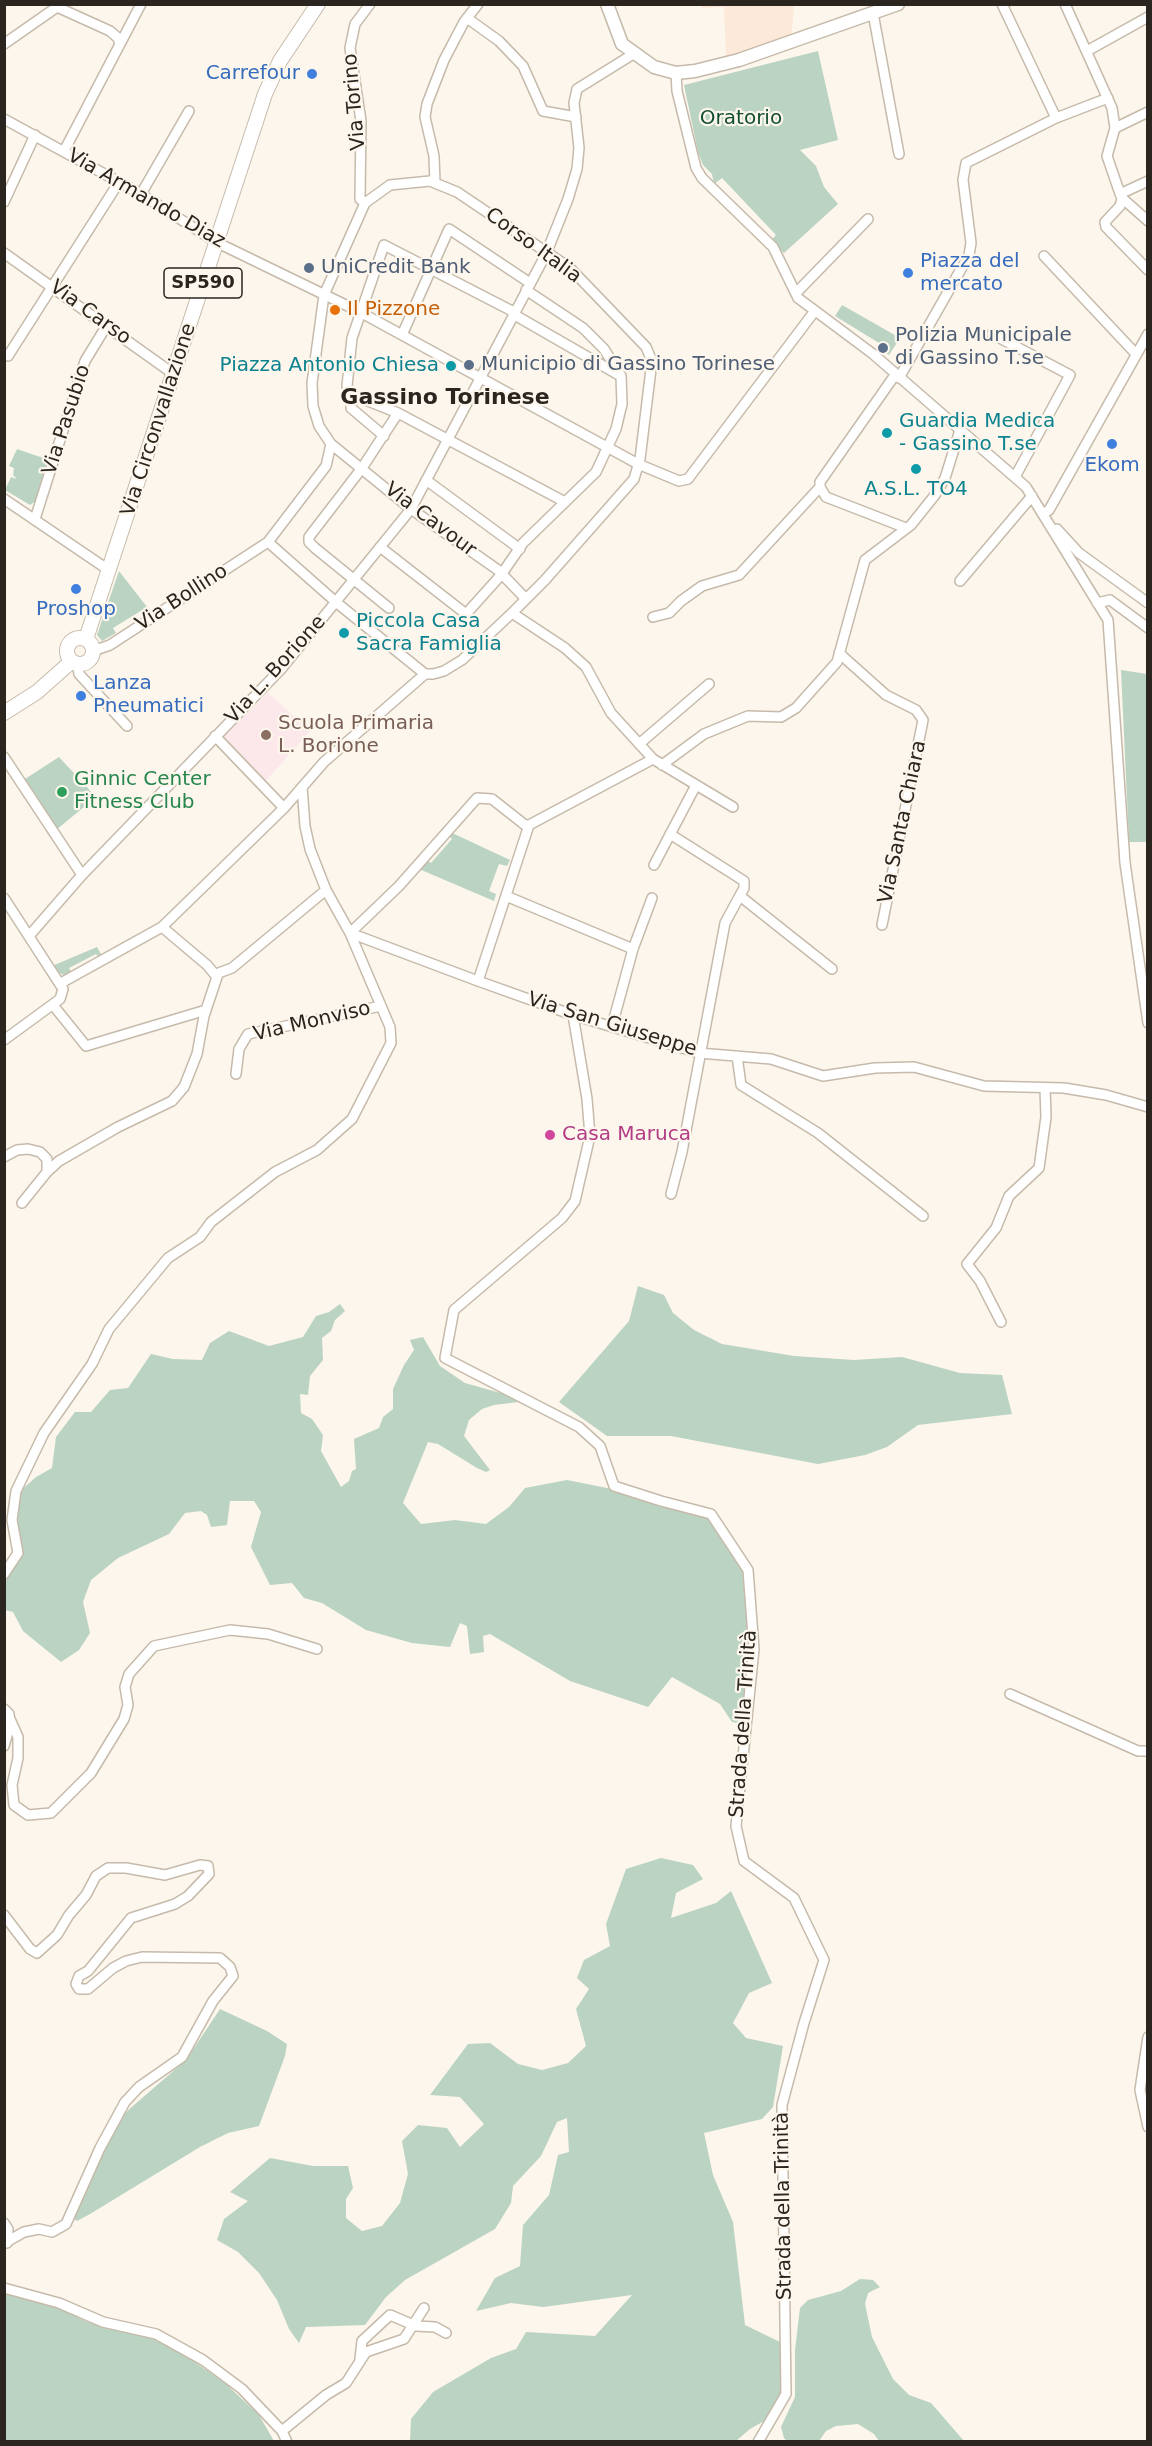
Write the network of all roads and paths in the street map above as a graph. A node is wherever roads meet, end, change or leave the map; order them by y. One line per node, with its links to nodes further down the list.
1 (141, 4): 14 (street)
2 (318, 4): 37 (main road, Via Circonvallazione / SP590)
3 (370, 4): 34 (street, Via Torino)
4 (478, 4): 12 (street)
5 (607, 4): 16 (street)
6 (898, 4): 10 (street)
7 (1002, 4): 22 (street)
8 (1065, 4): 15 (street)
9 (71, 8): 13 (street); 14 (street)
10 (873, 13): 17 (street); 27 (street)
11 (1148, 17): 15 (street)
12 (467, 18): 21 (street); 30 (street)
13 (4, 44)
14 (120, 44): 26 (street)
15 (1087, 51): 18 (street)
16 (635, 53): 17 (street); 21 (street, Via L. Borione)
17 (676, 73): 45 (street)
18 (1108, 98): 22 (street); 24 (street)
19 (189, 111): 31 (street)
20 (1148, 112): 24 (street)
21 (576, 117): 39 (street, Via L. Borione)
22 (1056, 118): 58 (street)
23 (4, 119): 25 (street, Via Armando Diaz)
24 (1115, 128): 32 (street)
25 (35, 135): 26 (street, Via Armando Diaz); 33 (street)
26 (64, 151): 29 (street, Via Armando Diaz)
27 (899, 154)
28 (1148, 181): 32 (street)
29 (119, 182): 31 (street, Via Armando Diaz); 43 (street)
30 (435, 183): 34 (street, Corso Italia); 39 (street, Corso Italia)
31 (141, 194): 37 (street, Via Armando Diaz)
32 (1121, 196): 36 (street); 42 (street)
33 (4, 202)
34 (365, 203): 46 (street)
35 (868, 219): 45 (street)
36 (1148, 220)
37 (216, 242): 46 (street, Via Armando Diaz); 56 (main road, Via Circonvallazione / SP590)
38 (4, 253): 43 (street, Via Carso)
39 (546, 254): 44 (street, Via L. Borione); 67 (street, Corso Italia)
40 (1044, 256): 54 (street)
41 (433, 268): 44 (street); 47 (street); 49 (street); 53 (street)
42 (1148, 270)
43 (54, 286): 50 (street, Via Carso); 55 (street)
44 (528, 286): 49 (street, Via L. Borione); 57 (street)
45 (795, 293): 48 (street)
46 (324, 295): 47 (street, Via Armando Diaz); 65 (street)
47 (360, 312): 53 (street, Via Armando Diaz); 60 (street)
48 (814, 312): 58 (street); 67 (street, Via Armando Diaz)
49 (513, 313): 57 (street); 59 (street, Via L. Borione)
50 (107, 325): 56 (street, Via Carso); 77 (street, Via Pasubio)
51 (992, 334): 69 (street)
52 (1148, 334): 54 (street)
53 (402, 335): 59 (street, Via Armando Diaz)
54 (1136, 354): 76 (street)
55 (8, 356)
56 (175, 375): 85 (main road, Via Circonvallazione / SP590)
57 (621, 376): 66 (street)
58 (897, 376): 62 (street); 71 (street)
59 (480, 377): 64 (street, Via L. Borione); 66 (street, Via Armando Diaz)
60 (351, 402): 61 (street); 63 (street)
61 (398, 413): 63 (street); 64 (street)
62 (960, 430): 69 (street); 78 (street)
63 (384, 436): 68 (street)
64 (447, 440): 70 (street, Via L. Borione); 74 (street)
65 (331, 444): 68 (street, Via Cavour); 79 (street)
66 (608, 447): 67 (street, Via Armando Diaz); 74 (street)
67 (639, 464): 90 (street, Corso Italia)
68 (362, 468): 75 (street, Via Cavour); 87 (street)
69 (1015, 477): 72 (street)
70 (426, 480): 75 (street, Via L. Borione); 81 (street)
71 (820, 487): 78 (street); 96 (street)
72 (1032, 496): 76 (street); 88 (street)
73 (4, 499): 77 (street)
74 (565, 502): 81 (street)
75 (411, 509): 80 (street, Via L. Borione); 86 (street, Via Cavour)
76 (1043, 514): 82 (street); 84 (street)
77 (35, 519): 85 (street)
78 (906, 528): 99 (street)
79 (268, 542): 91 (street); 98 (street, Via Bollino)
80 (380, 547): 86 (street); 87 (street, Via L. Borione)
81 (520, 549): 86 (street)
82 (1079, 553): 83 (street); 84 (street)
83 (1092, 562): 89 (street); 93 (street)
84 (1075, 567): 89 (street)
85 (110, 571): 98 (main road, SP590)
86 (501, 575): 90 (street, Via Cavour)
87 (354, 581): 91 (street, Via L. Borione); 94 (street)
88 (960, 581)
89 (1084, 582): 92 (street)
90 (526, 599): 95 (street, Corso Italia)
91 (337, 603): 101 (street); 105 (street, Via L. Borione)
92 (1097, 603): 97 (street); 136 (street)
93 (1148, 603)
94 (389, 608)
95 (512, 613): 101 (street, Corso Italia); 106 (street)
96 (653, 617)
97 (1148, 628)
98 (89, 645): 100 (main road); 100 (main road)
99 (839, 653): 109 (street); 123 (street, Via Santa Chiara)
100 (75, 662): 103 (main road); 104 (street)
101 (425, 674): 110 (street)
102 (709, 684): 106 (street)
103 (4, 713)
104 (127, 726)
105 (215, 736): 113 (street); 117 (street, Via L. Borione)
106 (639, 744): 108 (street)
107 (4, 758): 117 (street)
108 (652, 759): 109 (street); 114 (street)
109 (662, 765): 111 (street)
110 (302, 787): 113 (street); 118 (street)
111 (695, 787): 112 (street); 115 (street)
112 (733, 807)
113 (284, 808): 124 (street)
114 (529, 825): 119 (street); 125 (street)
115 (670, 834): 116 (street); 120 (street)
116 (654, 865)
117 (82, 875): 126 (street, Via L. Borione)
118 (326, 890): 125 (street); 129 (street)
119 (506, 896): 127 (street); 130 (street)
120 (740, 896): 128 (street); 139 (street)
121 (4, 898): 126 (street)
122 (652, 898): 127 (street)
123 (882, 926)
124 (162, 927): 129 (street); 131 (street)
125 (350, 933): 130 (street, Via San Giuseppe); 133 (street)
126 (29, 936): 131 (street)
127 (633, 949): 137 (street)
128 (832, 969)
129 (216, 974): 134 (street)
130 (478, 981): 135 (street, Via San Giuseppe)
131 (61, 983): 132 (street)
132 (53, 1005): 134 (street); 138 (street)
133 (381, 1006): 141 (street, Via Monviso); 152 (street)
134 (206, 1010): 147 (street)
135 (573, 1015): 137 (street, Via San Giuseppe); 171 (street, Strada della Trinità)
136 (1148, 1023)
137 (612, 1026): 139 (street, Via San Giuseppe)
138 (4, 1040)
139 (699, 1053): 140 (street, Via San Giuseppe); 148 (street)
140 (737, 1056): 142 (street, Via San Giuseppe); 150 (street)
141 (236, 1074)
142 (1045, 1088): 143 (street, Via San Giuseppe); 151 (street)
143 (1106, 1095): 144 (street, Via San Giuseppe); 145 (street, Via San Giuseppe)
144 (1148, 1099)
145 (1148, 1107)
146 (4, 1157): 147 (street)
147 (47, 1172): 149 (street)
148 (671, 1194)
149 (22, 1203)
150 (923, 1216)
151 (1001, 1322)
152 (4, 1574)
153 (317, 1649): 156 (street)
154 (1010, 1694): 158 (street)
155 (4, 1709): 156 (street)
156 (10, 1719): 157 (street)
157 (4, 1746)
158 (1148, 1751)
159 (4, 1915): 163 (street)
160 (1148, 2037): 161 (street)
161 (1148, 2127)
162 (4, 2223): 163 (street)
163 (6, 2243)
164 (4, 2288): 169 (street)
165 (424, 2308): 166 (street)
166 (413, 2325): 167 (street); 168 (street); 168 (street)
167 (446, 2333)
168 (359, 2361): 169 (street)
169 (282, 2431): 170 (street)
170 (286, 2442)
171 (758, 2442)

